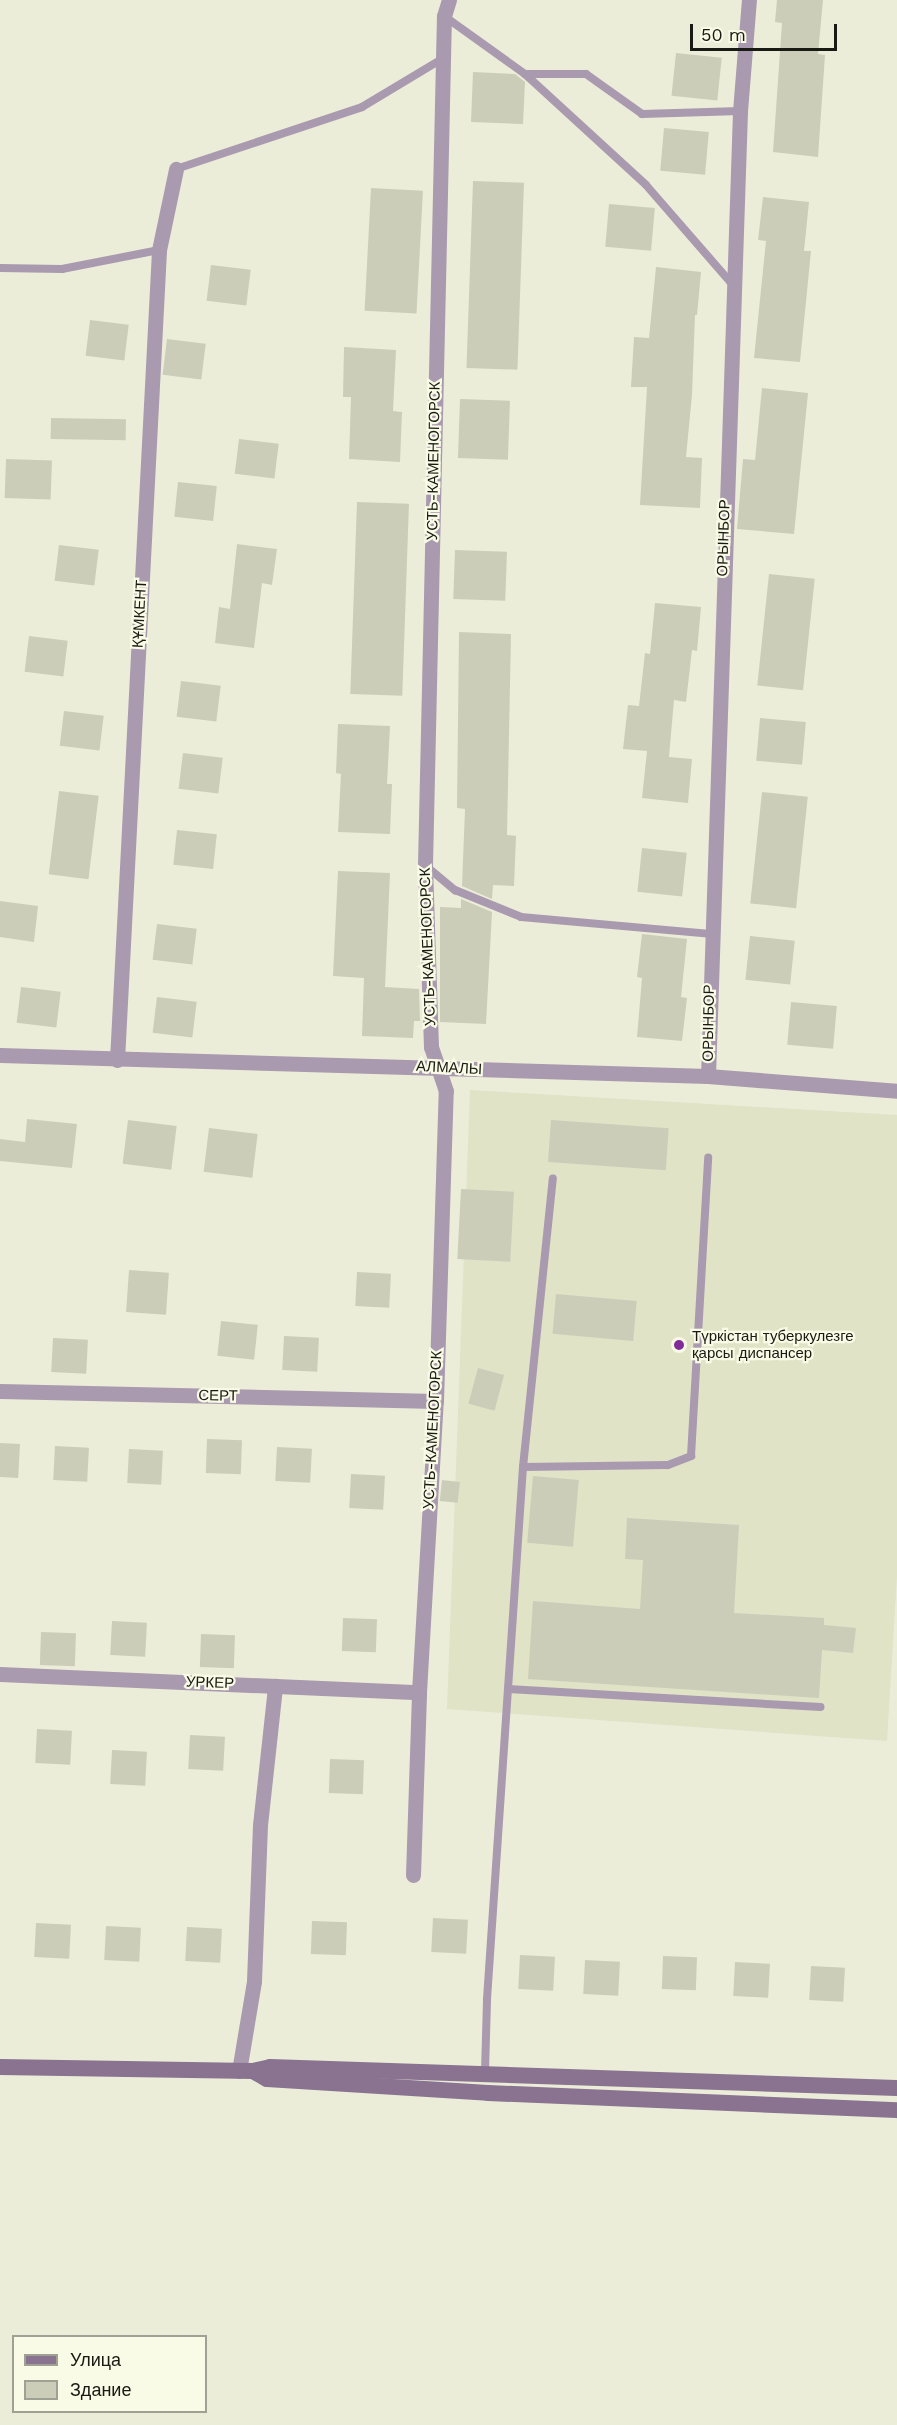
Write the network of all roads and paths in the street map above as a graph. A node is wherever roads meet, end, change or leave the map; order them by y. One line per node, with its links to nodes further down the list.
1 (449, 0): 3 (street, УСТЬ-КАМЕНОГОРСК)
2 (749, 0): 6 (street, ОРЫНБОР)
3 (444, 16): 4 (street, УСТЬ-КАМЕНОГОРСК); 5 (lane)
4 (443, 58): 7 (lane); 11 (street, УСТЬ-КАМЕНОГОРСК)
5 (525, 74): 6 (lane); 10 (lane)
6 (740, 111): 10 (street, ОРЫНБОР)
7 (176, 170): 8 (street, ҚҰМКЕНТ)
8 (159, 250): 9 (lane); 14 (street, ҚҰМКЕНТ)
9 (0, 267)
10 (733, 285): 12 (street, ОРЫНБОР)
11 (425, 865): 12 (lane); 15 (street, УСТЬ-КАМЕНОГОРСК)
12 (710, 934): 16 (street, ОРЫНБОР)
13 (0, 1055): 14 (street, АЛМАЛЫ)
14 (117, 1060): 15 (street, АЛМАЛЫ)
15 (438, 1066): 16 (street, АЛМАЛЫ); 21 (street, УСТЬ-КАМЕНОГОРСК)
16 (708, 1076): 17 (street, АЛМАЛЫ)
17 (897, 1091)
18 (708, 1157): 22 (lane)
19 (553, 1179): 22 (lane)
20 (0, 1391): 21 (street, СЕРТ)
21 (436, 1401): 26 (street, УСТЬ-КАМЕНОГОРСК)
22 (523, 1467): 25 (lane)
23 (0, 1674): 24 (street, УРКЕР)
24 (275, 1686): 26 (street, УРКЕР); 30 (street)
25 (508, 1689): 27 (lane); 31 (lane)
26 (419, 1692): 28 (street, УСТЬ-КАМЕНОГОРСК)
27 (820, 1707)
28 (413, 1875)
29 (0, 2067): 30 (main road)
30 (246, 2071): 31 (main road); 33 (main road)
31 (485, 2072): 32 (main road)
32 (897, 2088)
33 (897, 2110)

